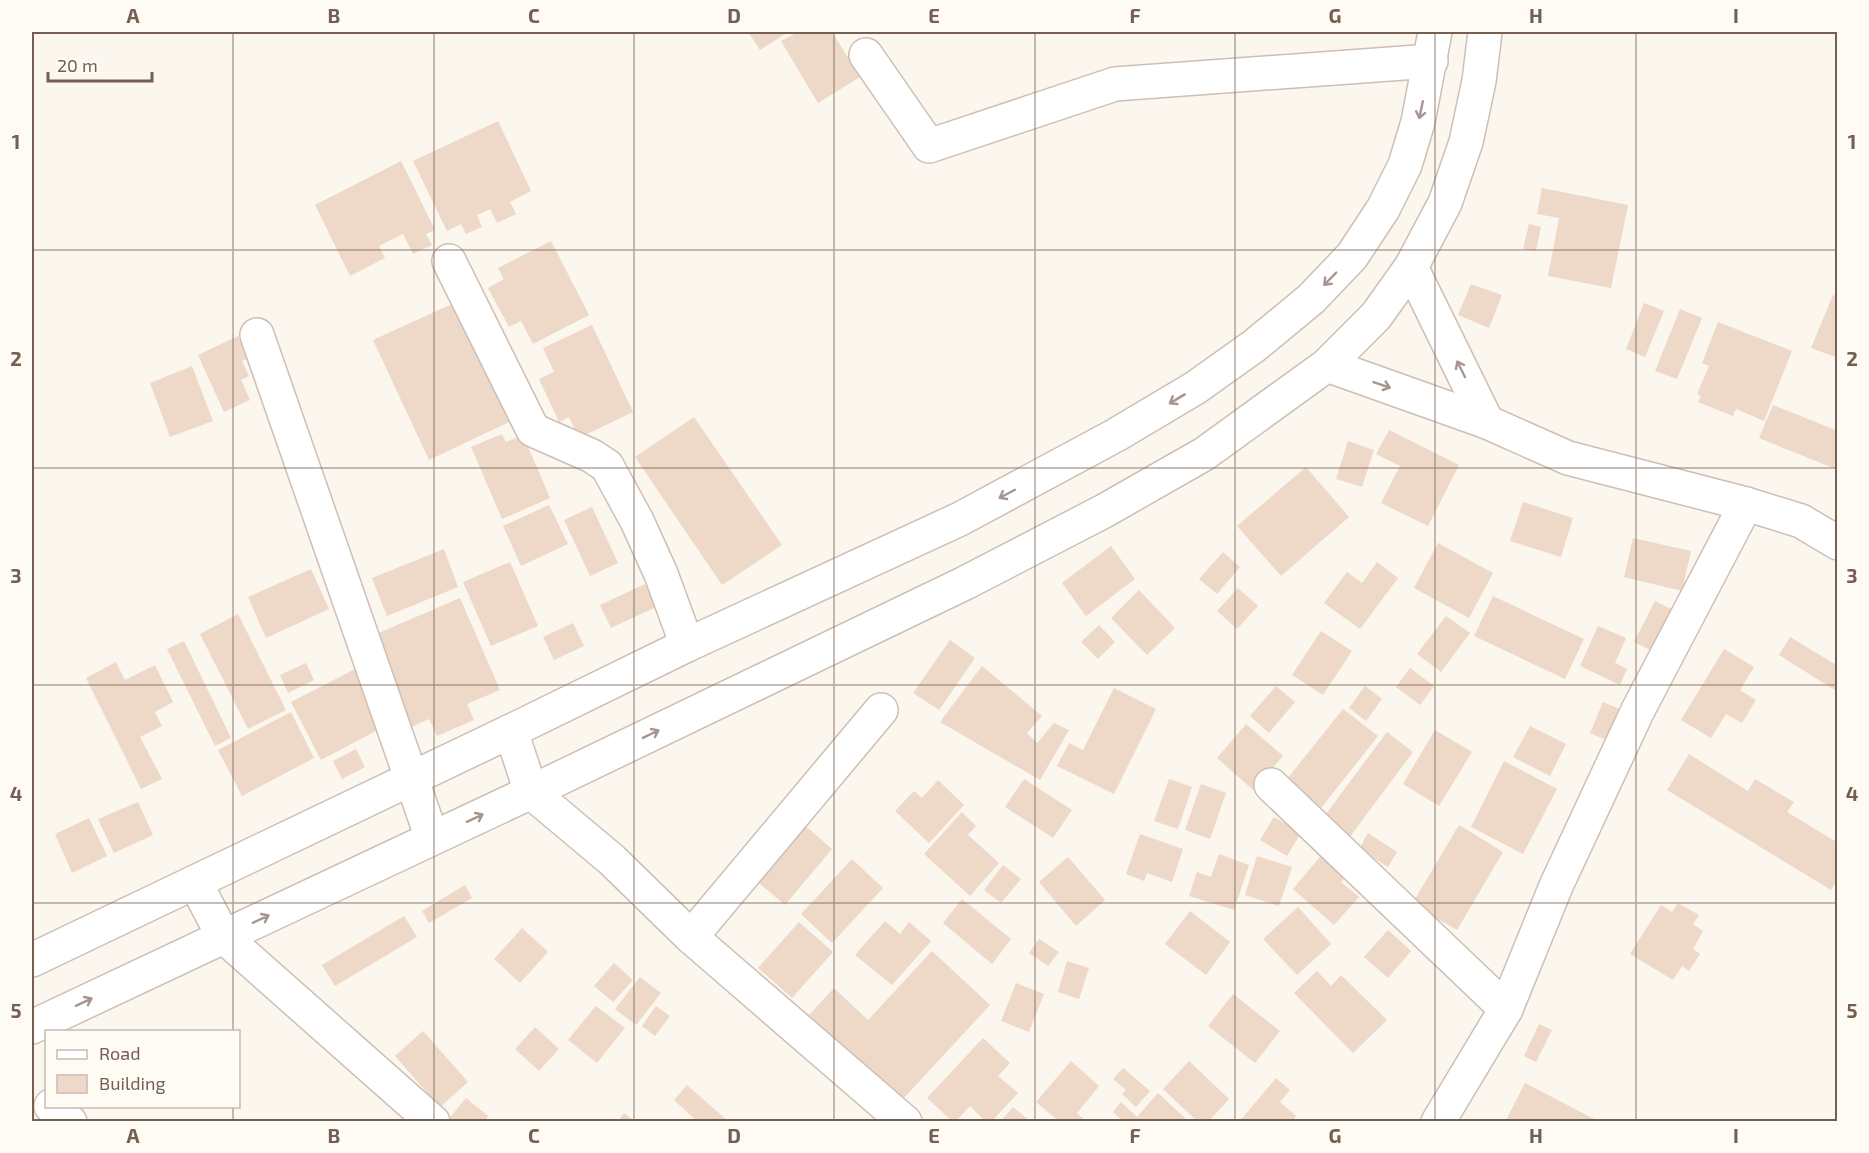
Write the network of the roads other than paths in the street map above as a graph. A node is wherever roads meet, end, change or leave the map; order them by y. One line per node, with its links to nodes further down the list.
1 (1485, 32): 5 (street)
2 (1433, 46): 3 (street); 11 (street, one-way to 11)
3 (866, 55)
4 (448, 261): 11 (street)
5 (1412, 267): 7 (street); 8 (street, one-way to 5)
6 (257, 334): 14 (street)
7 (1327, 365): 8 (street, one-way to 8); 16 (street, one-way to 7)
8 (1487, 422): 9 (street)
9 (1746, 504): 10 (street); 22 (street)
10 (1838, 543)
11 (687, 645): 13 (street)
12 (881, 710): 20 (street)
13 (511, 731): 14 (street); 16 (street)
14 (412, 778): 17 (street); 18 (street)
15 (1271, 785): 22 (street)
16 (531, 792): 17 (street, one-way to 16); 20 (street)
17 (432, 838): 19 (street, one-way to 17)
18 (195, 882): 19 (street); 21 (street)
19 (223, 936): 23 (street, one-way to 19); 28 (street)
20 (691, 937): 29 (street)
21 (32, 960)
22 (1506, 1009): 30 (street)
23 (32, 1027)
24 (32, 1091): 25 (street)
25 (45, 1102)
26 (52, 1108): 27 (street)
27 (70, 1122)
28 (433, 1122)
29 (905, 1122)
30 (1438, 1122)

